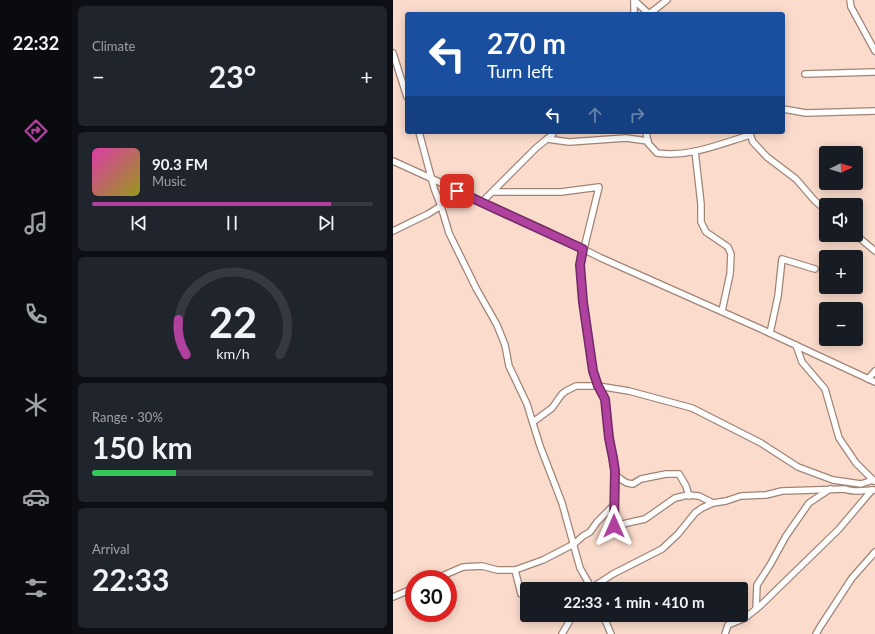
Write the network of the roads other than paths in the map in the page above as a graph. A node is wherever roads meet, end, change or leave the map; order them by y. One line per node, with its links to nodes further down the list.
1 (667, 0): 5 (street)
2 (850, 0): 6 (street)
3 (634, 12): 4 (street)
4 (647, 12)
5 (652, 12)
6 (875, 51)
7 (393, 53): 10 (street)
8 (875, 72): 9 (street)
9 (805, 74)
10 (405, 91)
11 (785, 109): 12 (street)
12 (875, 111)
13 (420, 134): 22 (street)
14 (552, 134): 18 (street)
15 (646, 134): 19 (street)
16 (746, 134): 20 (street)
17 (749, 134): 26 (street)
18 (547, 139): 19 (street); 24 (street)
19 (648, 141): 20 (street)
20 (695, 151): 33 (street)
21 (393, 161): 22 (street)
22 (432, 178): 23 (street); 27 (street)
23 (457, 191): 25 (street); 27 (street)
24 (494, 192): 25 (street); 30 (street)
25 (483, 202): 30 (street)
26 (819, 204)
27 (441, 206): 28 (street); 40 (street)
28 (393, 231)
29 (863, 241): 31 (street)
30 (583, 249): 33 (street); 39 (street)
31 (875, 251)
32 (815, 269): 34 (street)
33 (722, 311): 34 (street)
34 (770, 333): 35 (street)
35 (796, 345): 37 (street); 42 (street)
36 (875, 371): 37 (street)
37 (868, 379): 38 (street)
38 (875, 382)
39 (598, 386): 40 (street); 41 (street); 42 (street)
40 (533, 422): 48 (street)
41 (615, 471): 45 (street); 47 (street)
42 (874, 481)
43 (830, 489): 44 (street); 46 (street); 57 (street)
44 (873, 490): 57 (street)
45 (689, 496): 46 (street); 47 (street)
46 (713, 503): 53 (street)
47 (615, 505): 48 (street)
48 (574, 544): 51 (street); 52 (street)
49 (875, 552): 63 (street)
50 (456, 570): 51 (street)
51 (515, 570): 54 (street)
52 (588, 582)
53 (600, 582)
54 (520, 590)
55 (405, 592): 56 (street)
56 (393, 597)
57 (756, 609): 62 (street)
58 (569, 622): 60 (street)
59 (606, 622): 61 (street)
60 (562, 634)
61 (611, 634)
62 (725, 634)
63 (816, 634)

